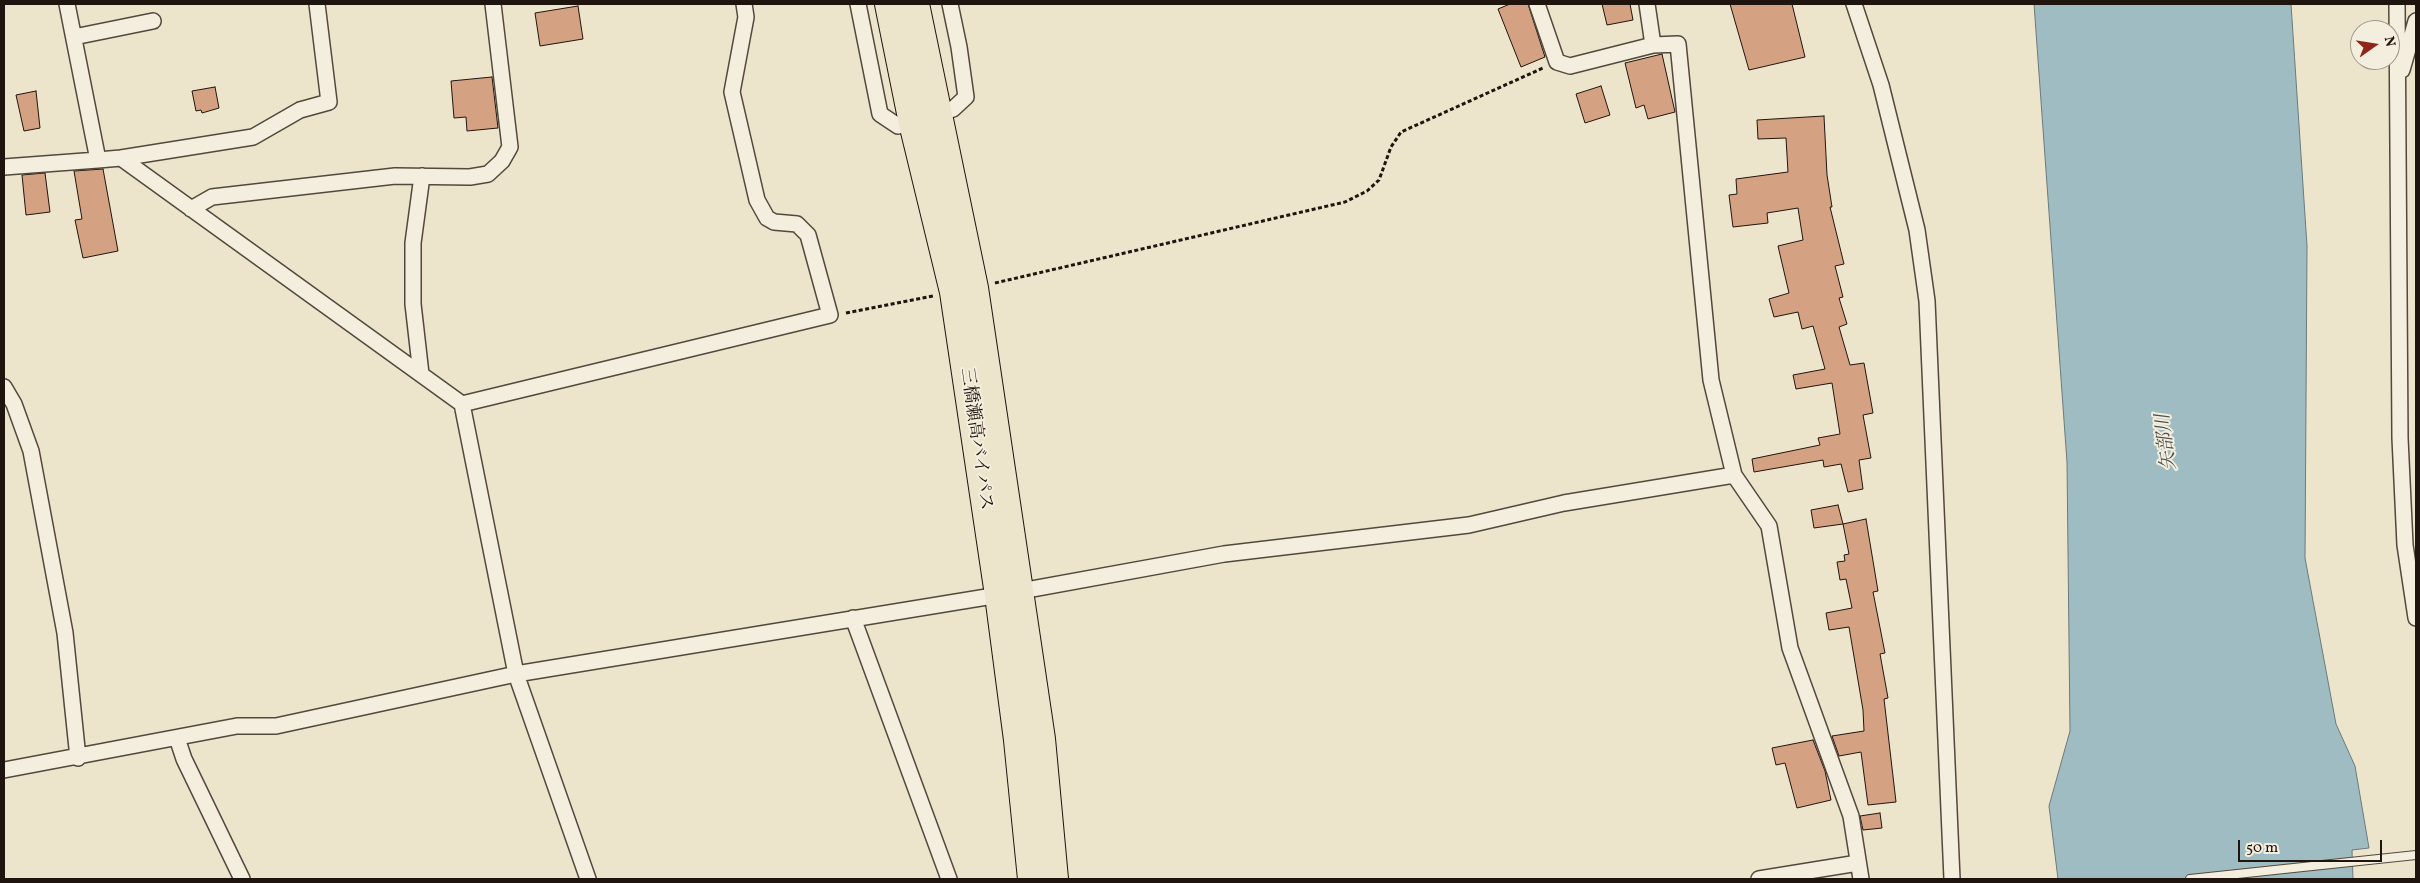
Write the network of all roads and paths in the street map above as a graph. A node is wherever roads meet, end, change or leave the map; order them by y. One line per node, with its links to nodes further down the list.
1 (67, 4): 15 (street)
2 (317, 4): 20 (street)
3 (494, 4): 23 (street)
4 (744, 4): 26 (street)
5 (858, 4): 19 (street)
6 (889, 4): 19 (highway, 三橋瀬高バイパス)
7 (916, 4): 19 (highway, 三橋瀬高バイパス)
8 (950, 4): 19 (street)
9 (1537, 4): 17 (street)
10 (1648, 4): 16 (street)
11 (1854, 4): 47 (street)
12 (2397, 4): 18 (street)
13 (153, 21): 15 (street)
14 (2416, 22): 18 (street)
15 (74, 37): 21 (street)
16 (1653, 45): 17 (street); 30 (street)
17 (1558, 62): 25 (path)
18 (2398, 85): 33 (street)
19 (925, 119): 25 (highway, 三橋瀬高バイパス)
20 (121, 158): 21 (street); 24 (street)
21 (98, 160): 22 (street)
22 (4, 167)
23 (422, 176): 24 (street); 27 (street)
24 (191, 209): 27 (street)
25 (964, 290): 26 (path); 31 (highway, 三橋瀬高バイパス)
26 (830, 315): 29 (street)
27 (421, 374): 29 (street)
28 (4, 387): 36 (street)
29 (462, 404): 34 (street)
30 (1734, 476): 31 (street); 39 (street)
31 (1009, 592): 32 (street); 43 (highway, 三橋瀬高バイパス); 44 (highway, 三橋瀬高バイパス)
32 (853, 618): 34 (street); 42 (street)
33 (2416, 618)
34 (516, 674): 35 (street); 41 (street)
35 (176, 738): 36 (street); 40 (street)
36 (78, 758): 37 (street)
37 (4, 770)
38 (2416, 855): 48 (lane)
39 (1858, 863): 45 (street); 46 (street)
40 (242, 879)
41 (588, 879)
42 (949, 879)
43 (1032, 879)
44 (1054, 879)
45 (1759, 879)
46 (1861, 879)
47 (1952, 879)
48 (2190, 879)

